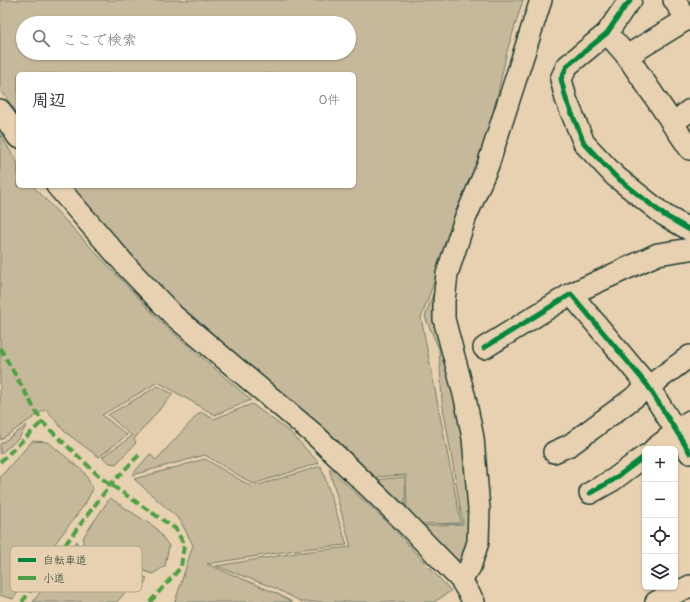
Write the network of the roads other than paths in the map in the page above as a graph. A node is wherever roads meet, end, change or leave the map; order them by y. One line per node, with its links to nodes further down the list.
1 (542, 0): 24 (street)
2 (631, 0): 4 (street)
3 (674, 0): 5 (street)
4 (608, 33): 5 (street); 12 (street)
5 (627, 56): 8 (street)
6 (0, 110): 9 (street)
7 (690, 110): 8 (street)
8 (672, 124): 10 (street)
9 (16, 134)
10 (690, 149)
11 (59, 188): 24 (street)
12 (690, 230)
13 (690, 249): 14 (street)
14 (571, 294): 15 (street); 17 (street)
15 (484, 348)
16 (690, 356): 17 (street)
17 (648, 386): 18 (street); 20 (street)
18 (683, 426): 19 (street); 21 (street)
19 (658, 446)
20 (554, 452)
21 (690, 453)
22 (642, 458): 23 (street)
23 (590, 493)
24 (461, 580): 26 (street)
25 (690, 586): 27 (street)
26 (474, 602)
27 (656, 602)

